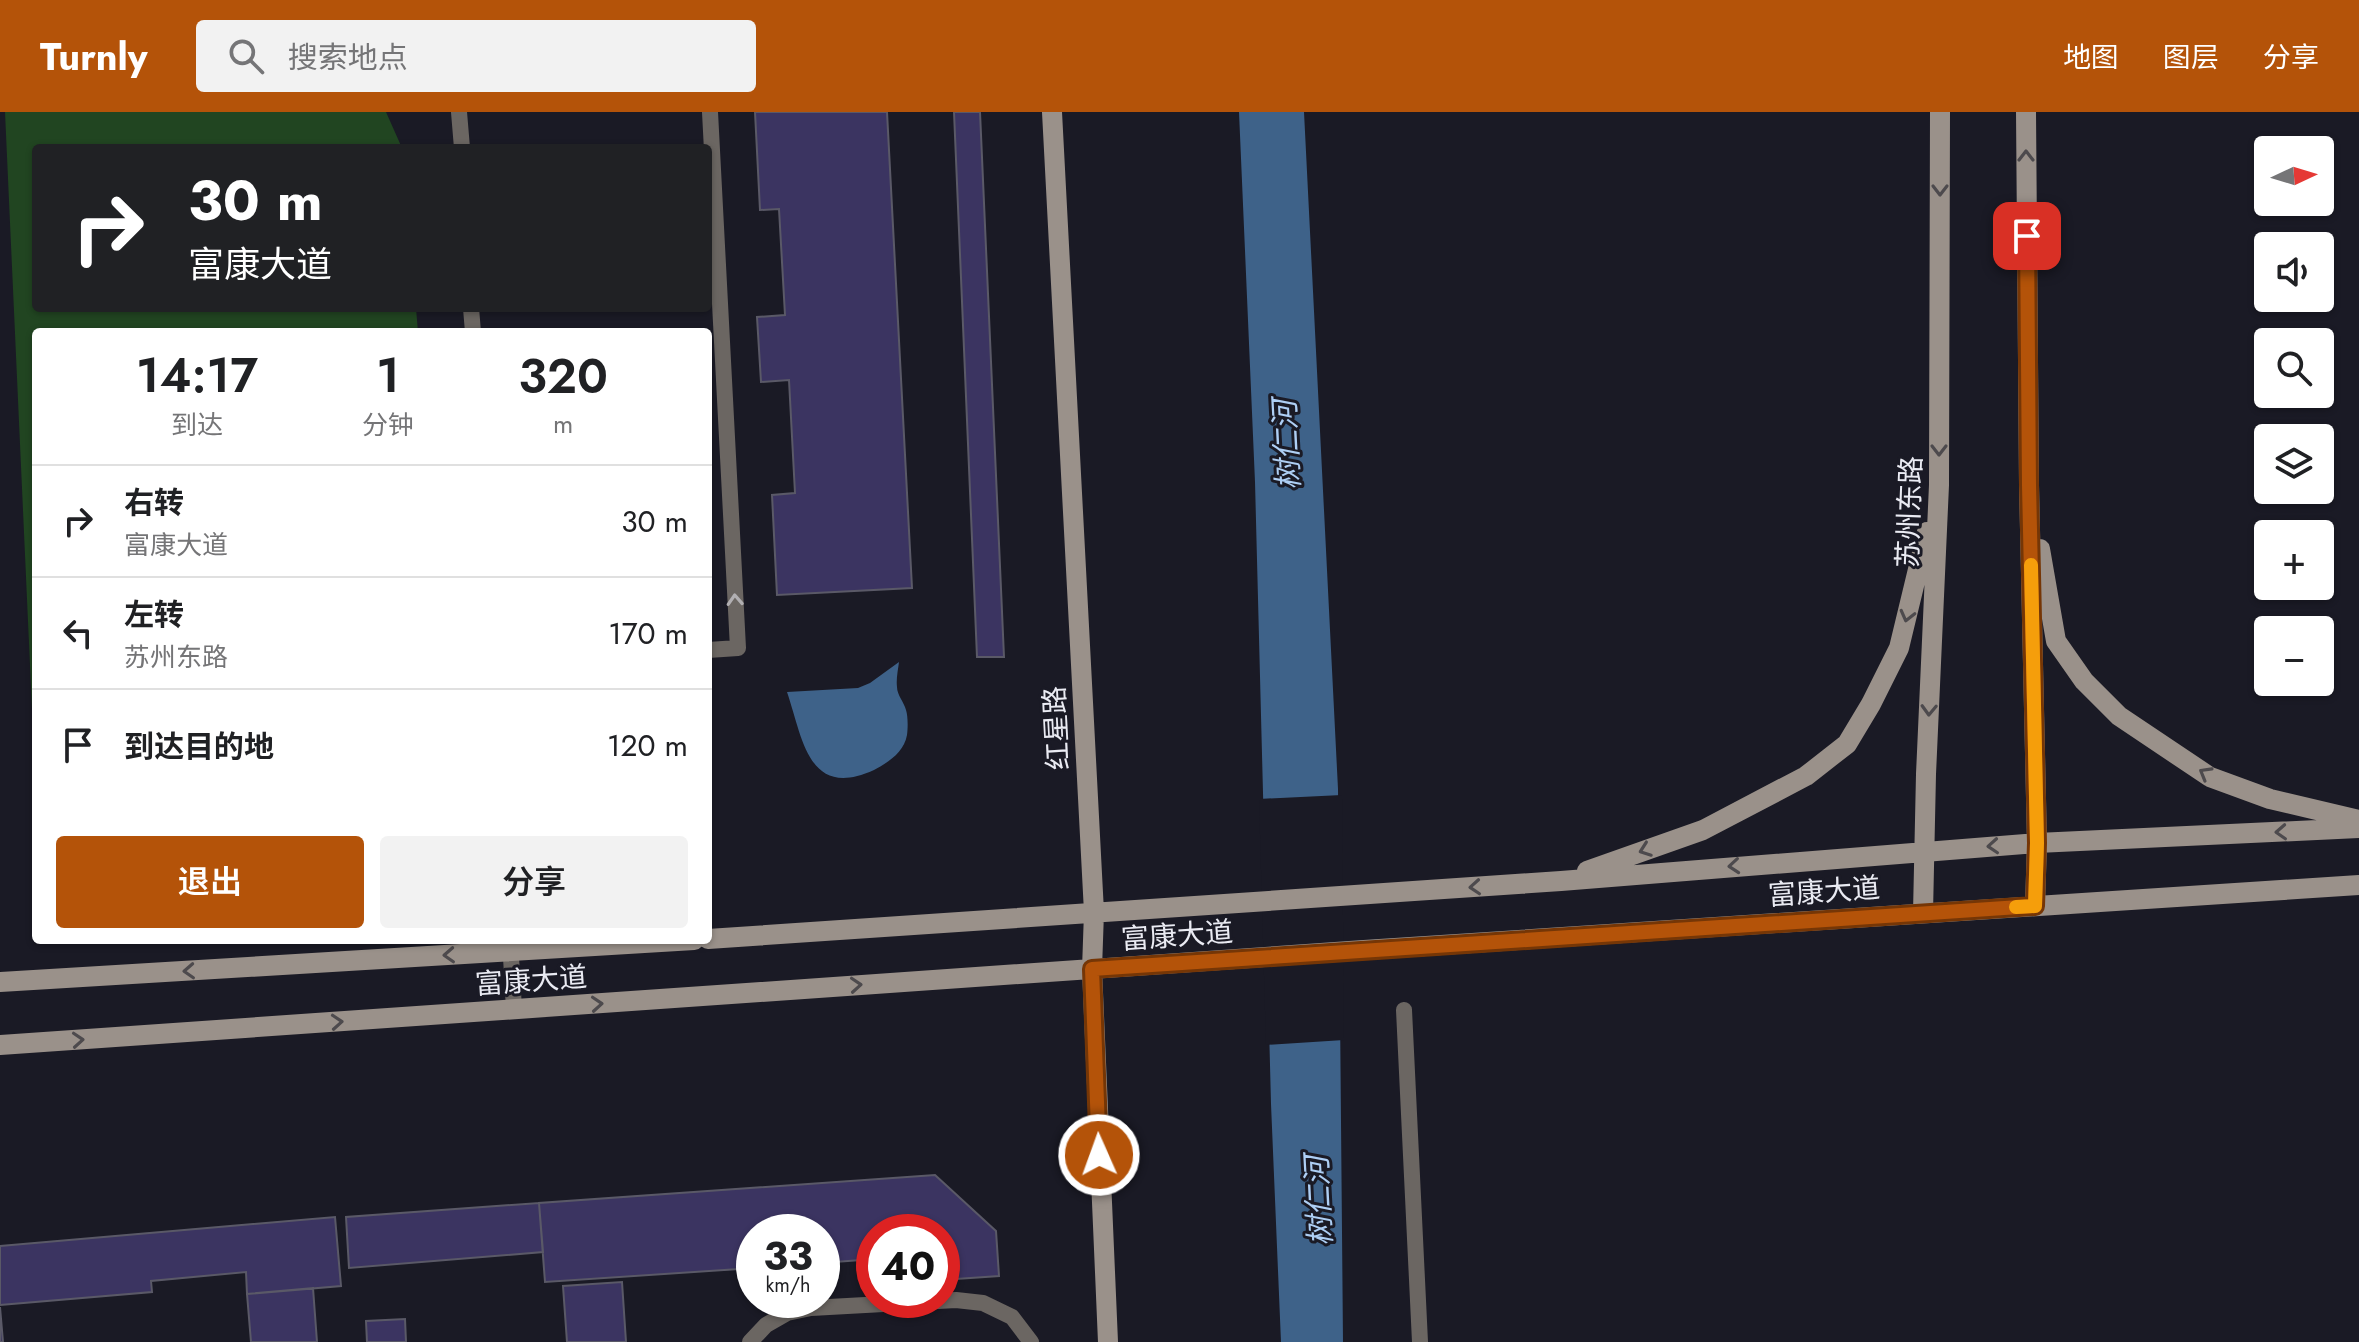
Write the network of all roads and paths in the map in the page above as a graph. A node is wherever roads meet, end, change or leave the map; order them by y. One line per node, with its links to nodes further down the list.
1 (459, 112): 6 (lane)
2 (710, 112): 7 (lane, one-way to 2)
3 (1052, 112): 19 (street, 红星路)
4 (1940, 112): 9 (street, 苏州东路, one-way to 9)
5 (2026, 112): 10 (street, one-way to 5)
6 (462, 144)
7 (712, 144)
8 (712, 150): 11 (lane, one-way to 8)
9 (1939, 485): 15 (street, 苏州东路, one-way to 15); 16 (street, one-way to 16)
10 (2029, 485): 12 (street, one-way to 10); 14 (street)
11 (712, 650)
12 (2359, 820)
13 (2359, 828): 14 (street, 富康大道, one-way to 14)
14 (2037, 843): 15 (street, 富康大道, one-way to 15); 18 (street)
15 (1925, 851): 16 (street, 富康大道, one-way to 16); 20 (street, 苏州东路)
16 (1561, 881): 19 (street, 富康大道, one-way to 19)
17 (2359, 885): 18 (street, 富康大道)
18 (2035, 906): 20 (street, 富康大道)
19 (1094, 912): 21 (street, 富康大道); 24 (street, 红星路)
20 (1923, 913): 24 (street, 富康大道)
21 (712, 939)
22 (572, 944): 23 (street, 富康大道)
23 (511, 946): 25 (street, 富康大道, one-way to 25); 26 (lane)
24 (1092, 969): 26 (street, 富康大道, one-way to 24); 31 (street, 红星路)
25 (0, 982)
26 (514, 1009): 28 (street, 富康大道, one-way to 26)
27 (1404, 1010): 32 (lane)
28 (0, 1045)
29 (750, 1342): 30 (lane)
30 (1031, 1342)
31 (1108, 1342)
32 (1420, 1342)

